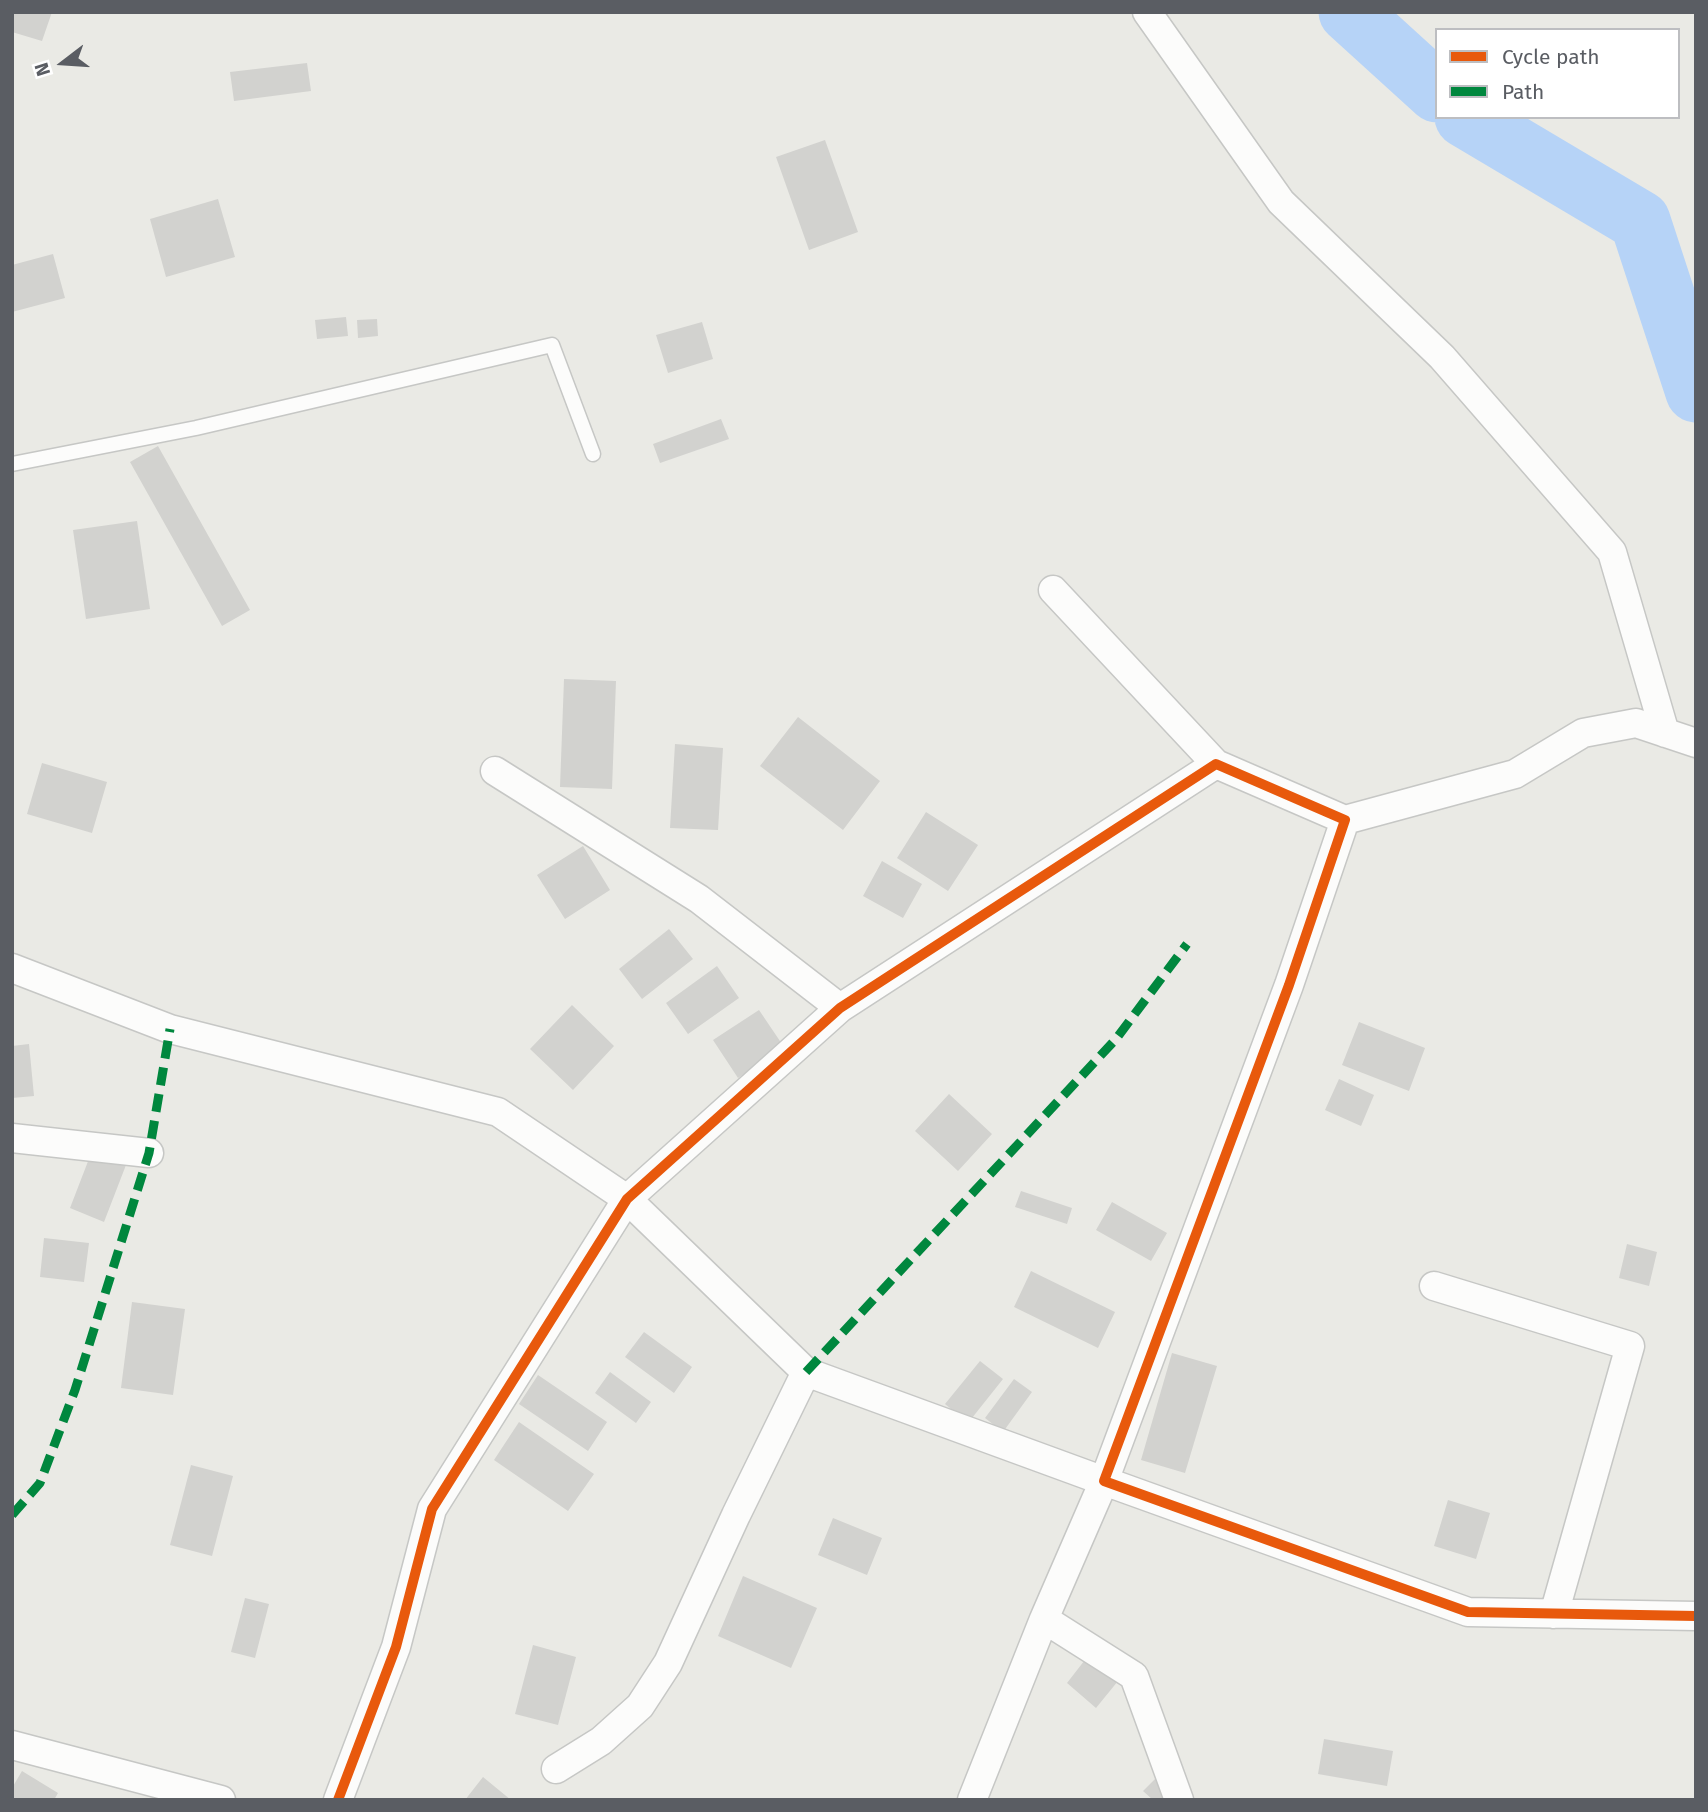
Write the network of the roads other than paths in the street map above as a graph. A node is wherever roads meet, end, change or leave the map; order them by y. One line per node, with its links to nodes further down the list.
1 (1147, 12): 5 (street)
2 (593, 454): 3 (lane)
3 (12, 464)
4 (1053, 590): 7 (street)
5 (1665, 733): 6 (street); 9 (street)
6 (1696, 743)
7 (1216, 764): 9 (street); 11 (street)
8 (495, 771): 11 (street)
9 (1345, 820): 17 (street)
10 (12, 968): 14 (street)
11 (840, 1008): 14 (street)
12 (12, 1138): 13 (street)
13 (149, 1153)
14 (627, 1199): 16 (street); 24 (street)
15 (1434, 1286): 18 (street)
16 (806, 1372): 17 (street); 22 (street)
17 (1104, 1480): 18 (street); 20 (street)
18 (1554, 1614): 19 (street)
19 (1696, 1616)
20 (1044, 1619): 25 (street); 26 (street)
21 (12, 1745): 23 (street)
22 (556, 1769)
23 (221, 1800)
24 (338, 1800)
25 (972, 1800)
26 (1179, 1800)

